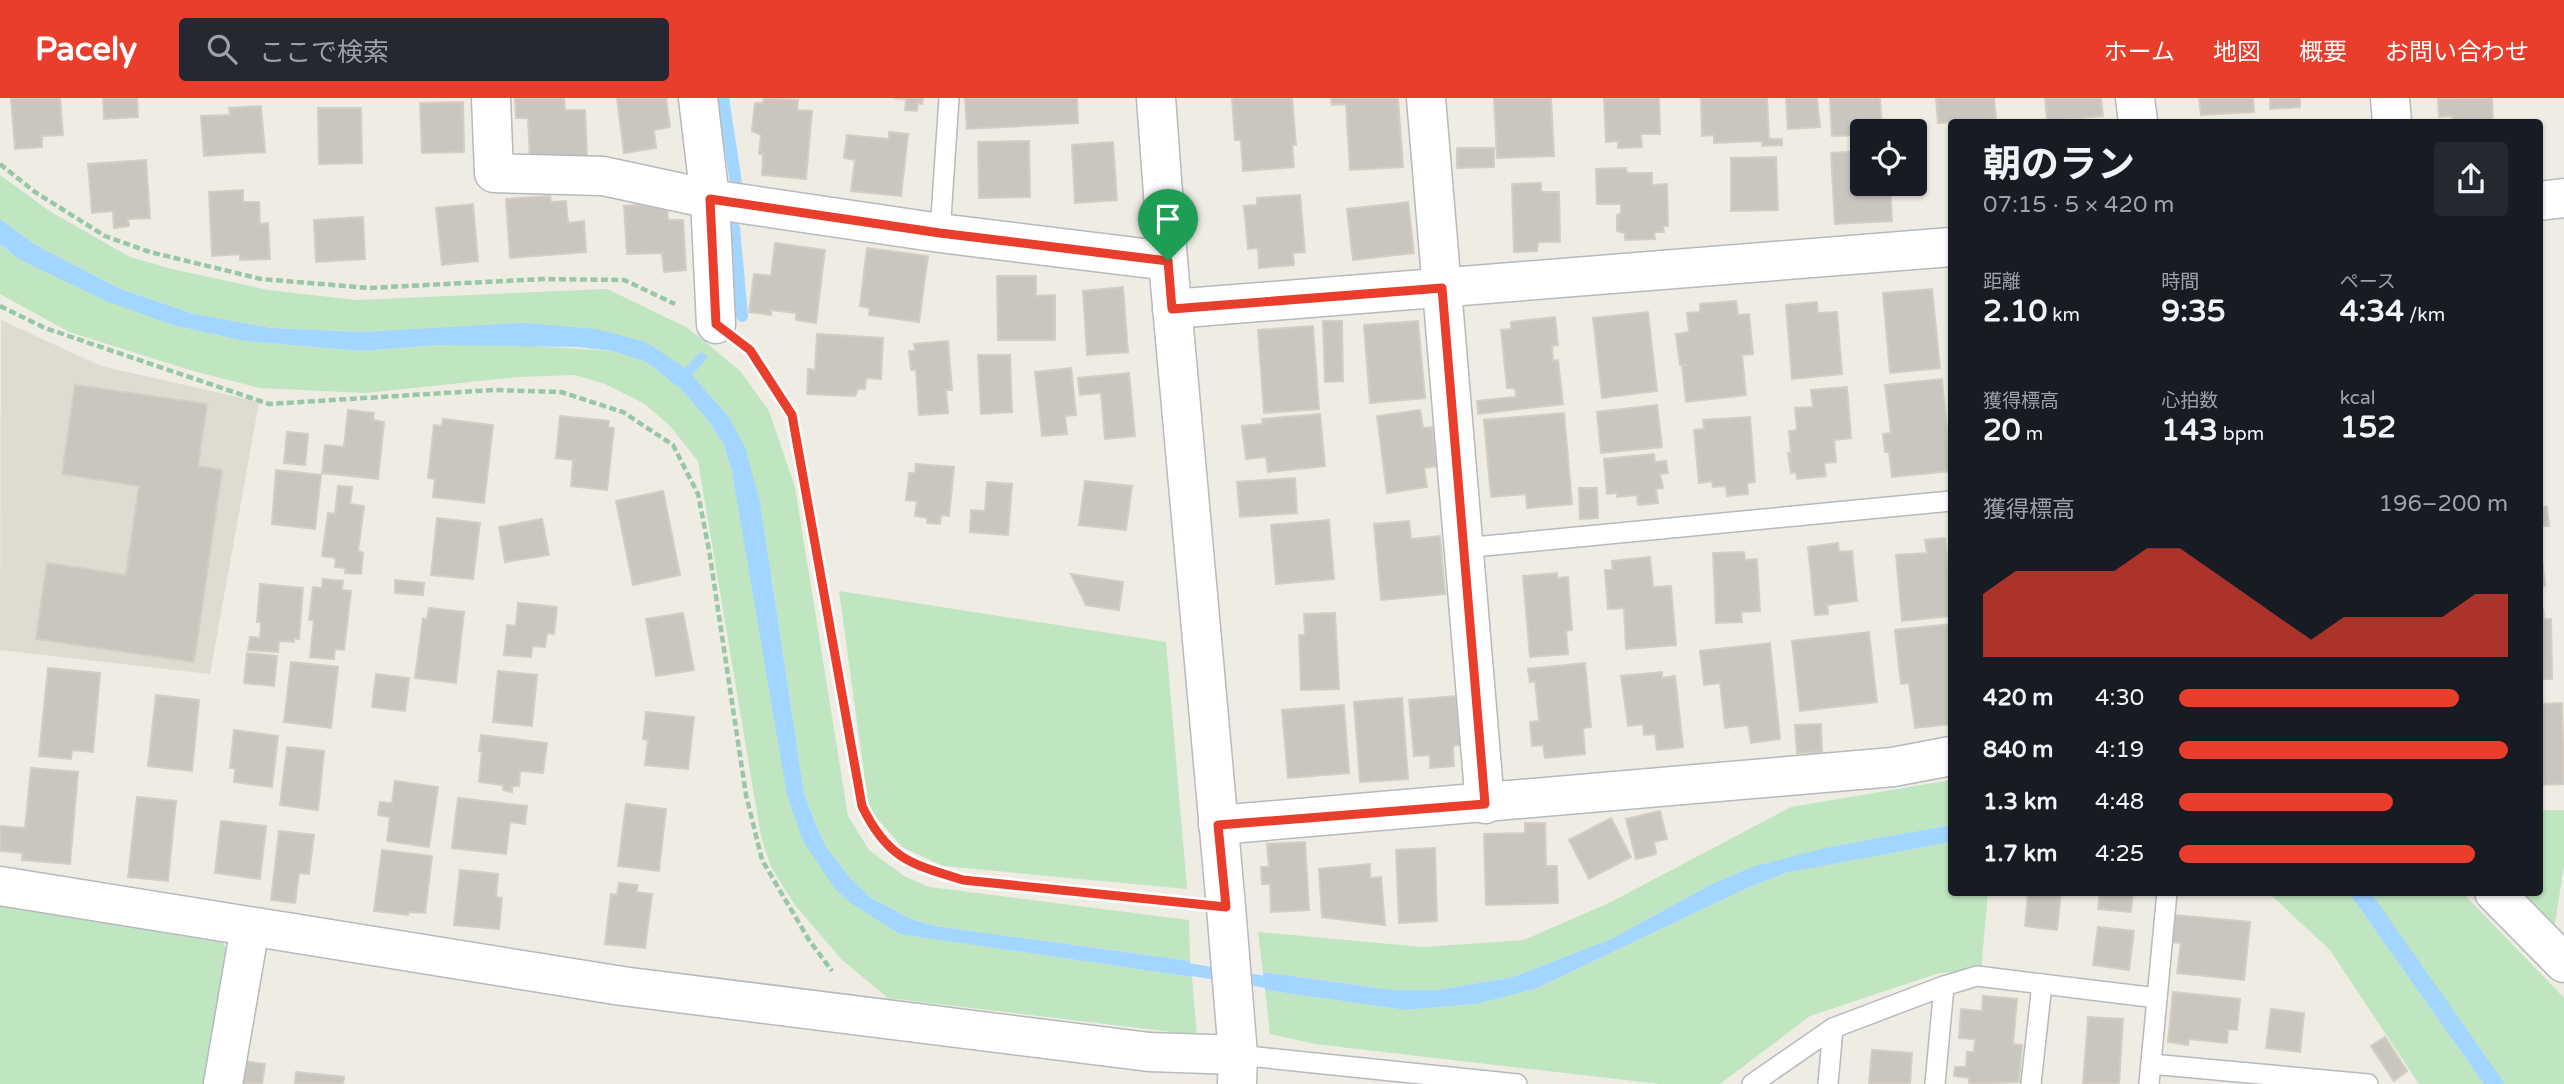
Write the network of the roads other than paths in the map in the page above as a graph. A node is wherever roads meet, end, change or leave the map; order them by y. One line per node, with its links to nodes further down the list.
1 (491, 98): 11 (street)
2 (698, 98): 11 (street)
3 (949, 98): 13 (lane)
4 (1156, 98): 15 (street)
5 (1426, 98): 16 (street)
6 (2135, 98): 8 (street)
7 (2390, 98): 9 (street)
8 (2137, 119)
9 (2392, 119)
10 (2564, 198): 12 (street)
11 (710, 199): 13 (street); 18 (street)
12 (2543, 201)
13 (940, 233): 15 (street)
14 (1948, 247): 16 (street)
15 (1168, 261): 17 (street)
16 (1442, 288): 17 (street); 20 (street)
17 (1172, 309): 23 (street)
18 (716, 324)
19 (1948, 501): 20 (lane)
20 (1463, 548): 22 (street)
21 (1948, 757): 22 (street)
22 (1485, 804): 23 (street)
23 (1218, 825): 34 (street)
24 (0, 886): 27 (street)
25 (2167, 896): 31 (lane)
26 (2498, 896): 28 (street)
27 (250, 927): 34 (street); 36 (street)
28 (2564, 963)
29 (2042, 984): 30 (lane); 31 (lane); 41 (lane)
30 (1944, 986): 32 (lane); 40 (lane)
31 (2157, 998): 33 (lane)
32 (1833, 1028): 38 (lane); 39 (lane)
33 (2151, 1064): 42 (lane); 43 (lane)
34 (1238, 1069): 35 (lane)
35 (1415, 1078): 37 (lane)
36 (223, 1084)
37 (1517, 1084)
38 (1752, 1084)
39 (1828, 1084)
40 (1935, 1084)
41 (2031, 1084)
42 (2149, 1084)
43 (2368, 1084)

